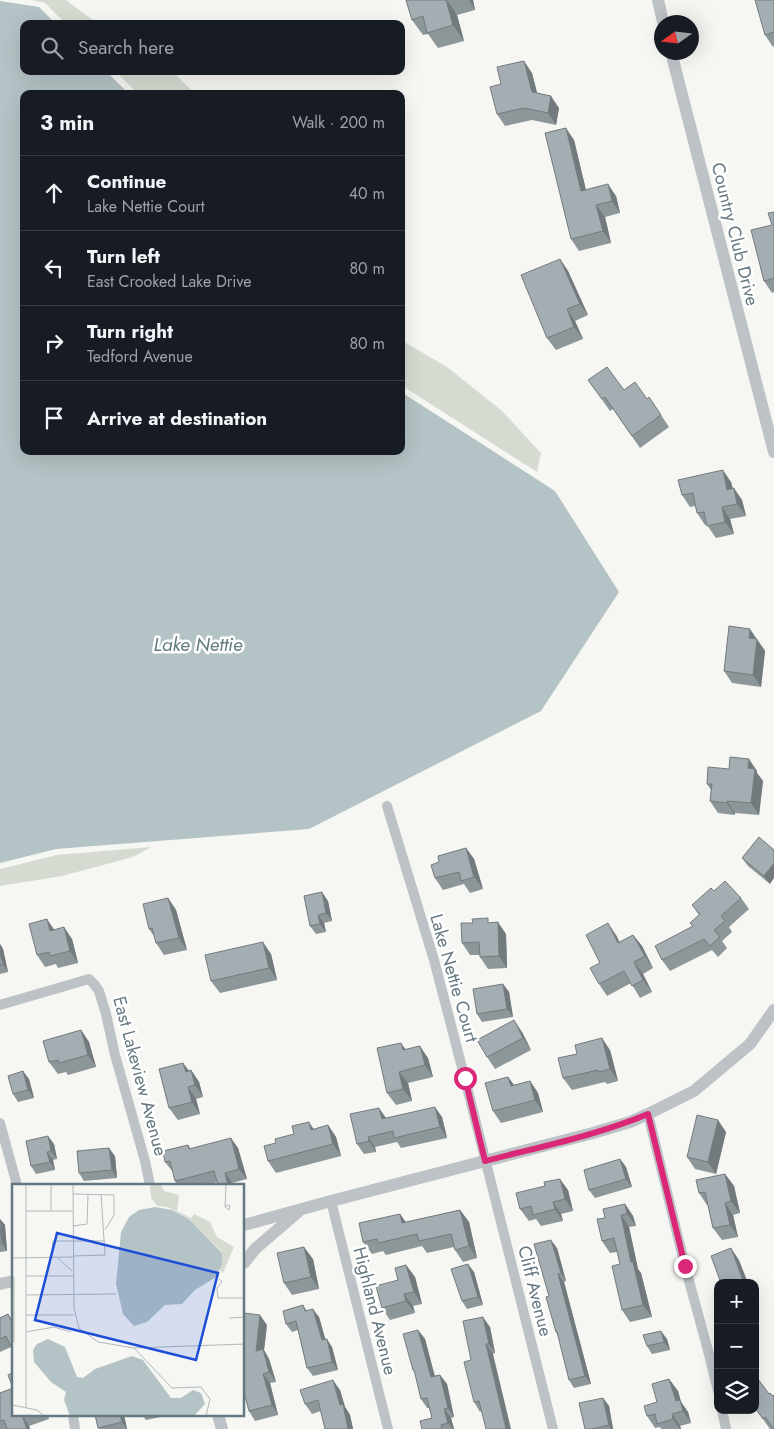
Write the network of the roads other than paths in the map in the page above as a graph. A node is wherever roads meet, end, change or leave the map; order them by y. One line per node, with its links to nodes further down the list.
1 (658, 0): 2 (street)
2 (662, 15)
3 (673, 60): 4 (street, Country Club Drive)
4 (774, 452)
5 (387, 806): 10 (street, Lake Nettie Court)
6 (0, 1005): 12 (street, East Lakeview Avenue)
7 (774, 1010): 8 (street)
8 (648, 1114): 10 (street); 17 (street)
9 (0, 1123): 11 (street)
10 (485, 1161): 13 (street); 24 (street, Cliff Avenue)
11 (17, 1184)
12 (150, 1184)
13 (331, 1201): 14 (street); 23 (street, Highland Avenue)
14 (302, 1208): 15 (street); 16 (street)
15 (245, 1225)
16 (245, 1262)
17 (714, 1375)
18 (723, 1414): 25 (street)
19 (73, 1416): 21 (street)
20 (218, 1416): 22 (street)
21 (75, 1429)
22 (222, 1429)
23 (388, 1429)
24 (553, 1429)
25 (726, 1429)

